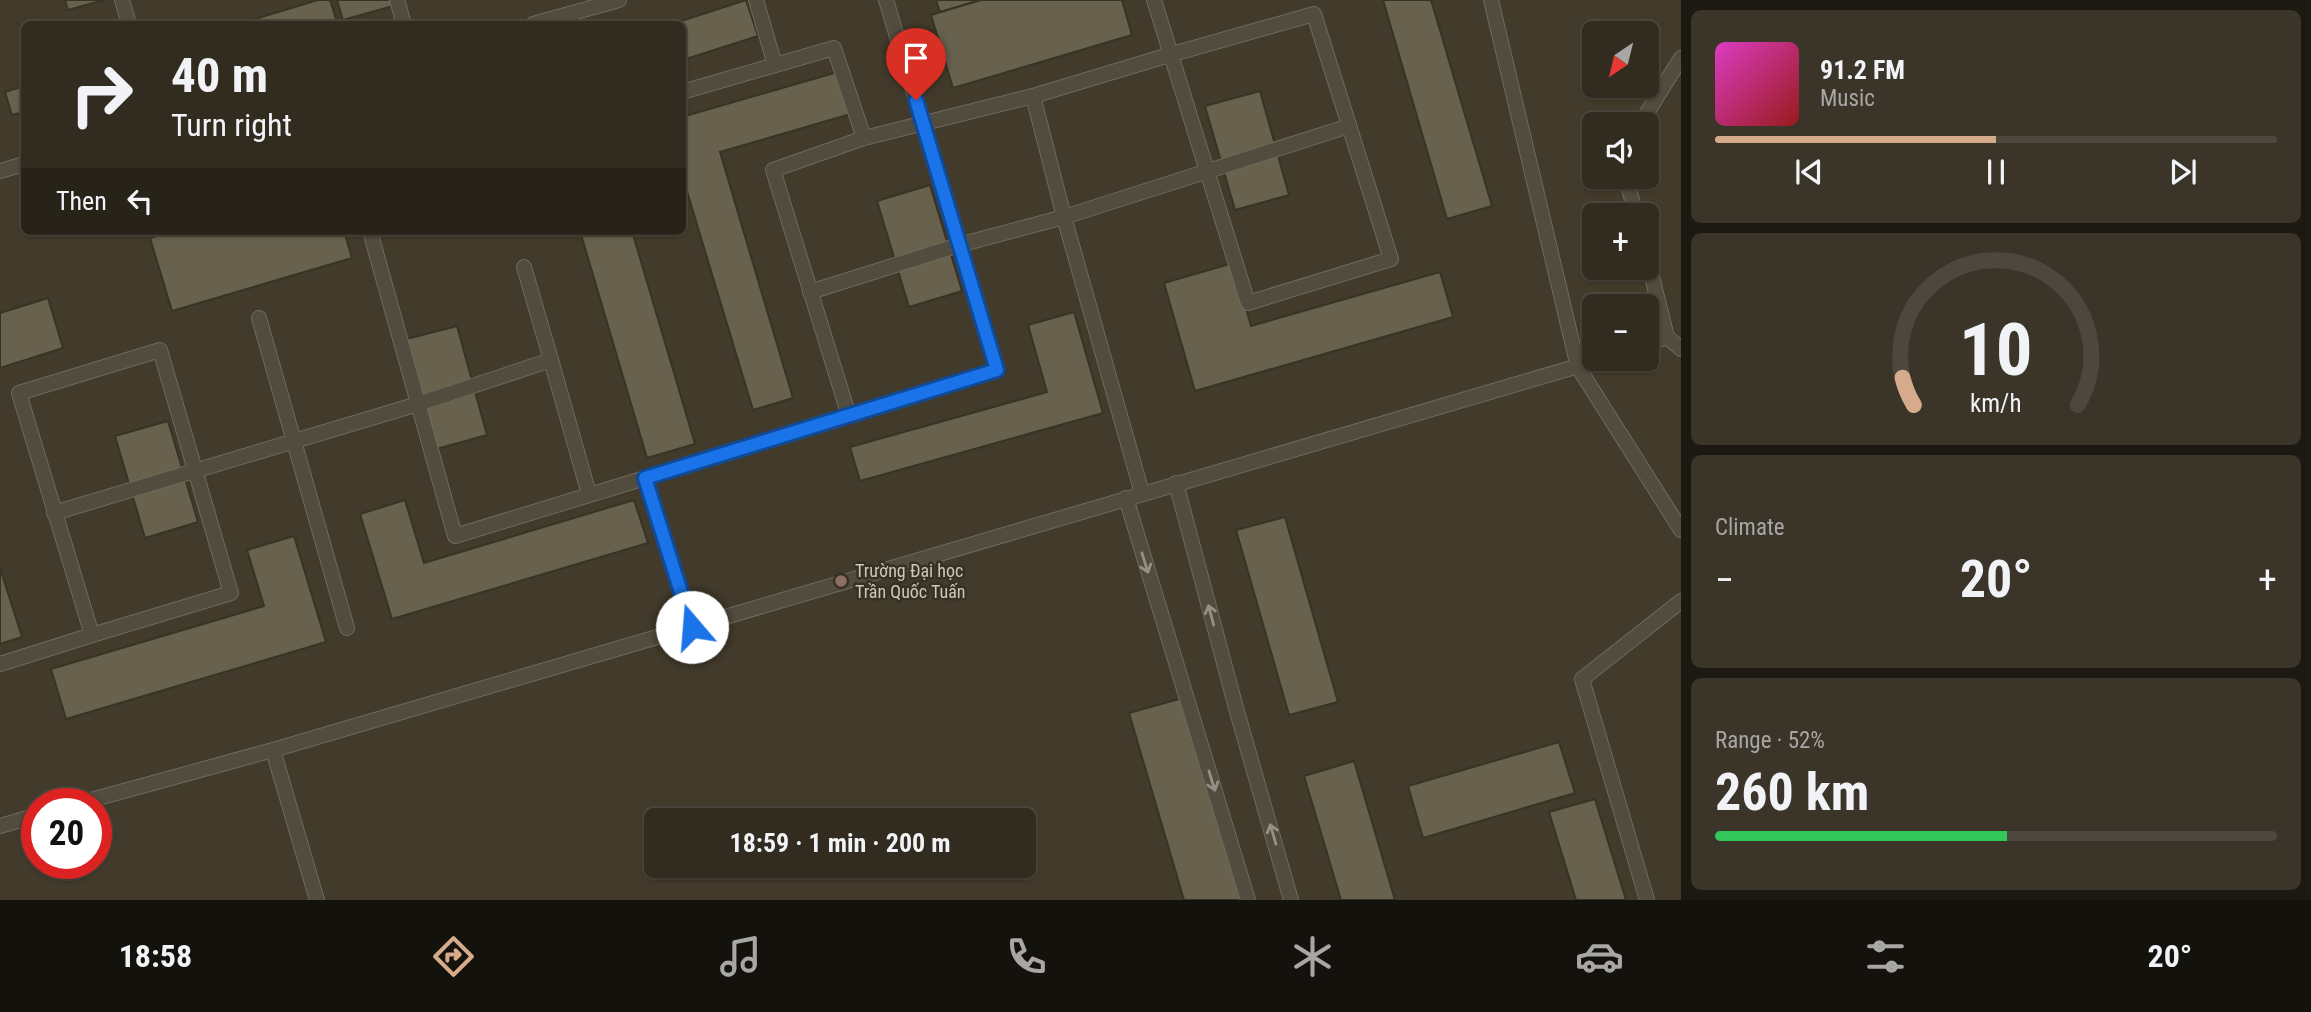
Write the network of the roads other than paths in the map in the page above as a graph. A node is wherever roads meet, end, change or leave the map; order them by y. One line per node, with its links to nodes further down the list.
1 (122, 0): 8 (lane)
2 (397, 0): 9 (lane)
3 (619, 0): 10 (lane)
4 (757, 0): 13 (lane)
5 (886, 0): 17 (lane)
6 (1154, 0): 11 (lane)
7 (1491, 0): 35 (lane)
8 (129, 21)
9 (403, 21)
10 (544, 21)
11 (1169, 55): 15 (lane); 18 (lane); 21 (lane)
12 (1681, 58): 16 (lane)
13 (775, 65): 14 (lane); 19 (lane)
14 (686, 91)
15 (1033, 96): 17 (lane); 23 (lane)
16 (1647, 112)
17 (923, 125): 19 (lane); 25 (lane)
18 (1349, 125): 21 (lane); 21 (lane)
19 (864, 138): 28 (lane)
20 (21, 165): 22 (lane)
21 (1206, 170): 23 (lane)
22 (0, 171)
23 (1064, 217): 25 (lane); 42 (lane)
24 (371, 235): 36 (lane)
25 (959, 245): 28 (lane); 37 (lane)
26 (524, 267): 33 (lane)
27 (1653, 280): 30 (lane)
28 (810, 292): 37 (lane)
29 (259, 318): 38 (lane)
30 (1667, 337): 31 (lane); 32 (lane)
31 (1659, 340)
32 (1681, 349)
33 (551, 359): 36 (lane); 43 (lane)
34 (1582, 366): 35 (lane)
35 (1578, 367): 41 (lane); 46 (lane)
36 (418, 404): 38 (lane); 43 (lane)
37 (849, 416): 40 (lane)
38 (293, 441): 39 (lane); 49 (lane)
39 (195, 471): 45 (lane); 45 (lane); 50 (lane)
40 (645, 478): 43 (lane); 48 (lane)
41 (1176, 483): 42 (lane); 58 (lane, one-way to 41)
42 (1142, 493): 44 (lane)
43 (589, 494)
44 (1126, 498): 48 (lane); 57 (lane, one-way to 57)
45 (54, 513): 50 (lane)
46 (1681, 530)
47 (1681, 601): 59 (lane)
48 (692, 627): 52 (lane)
49 (347, 628)
50 (92, 635): 51 (lane)
51 (0, 664)
52 (273, 750): 53 (lane); 56 (lane)
53 (112, 794)
54 (21, 819): 55 (lane)
55 (0, 825)
56 (317, 900)
57 (1248, 900)
58 (1292, 900)
59 (1647, 900)

